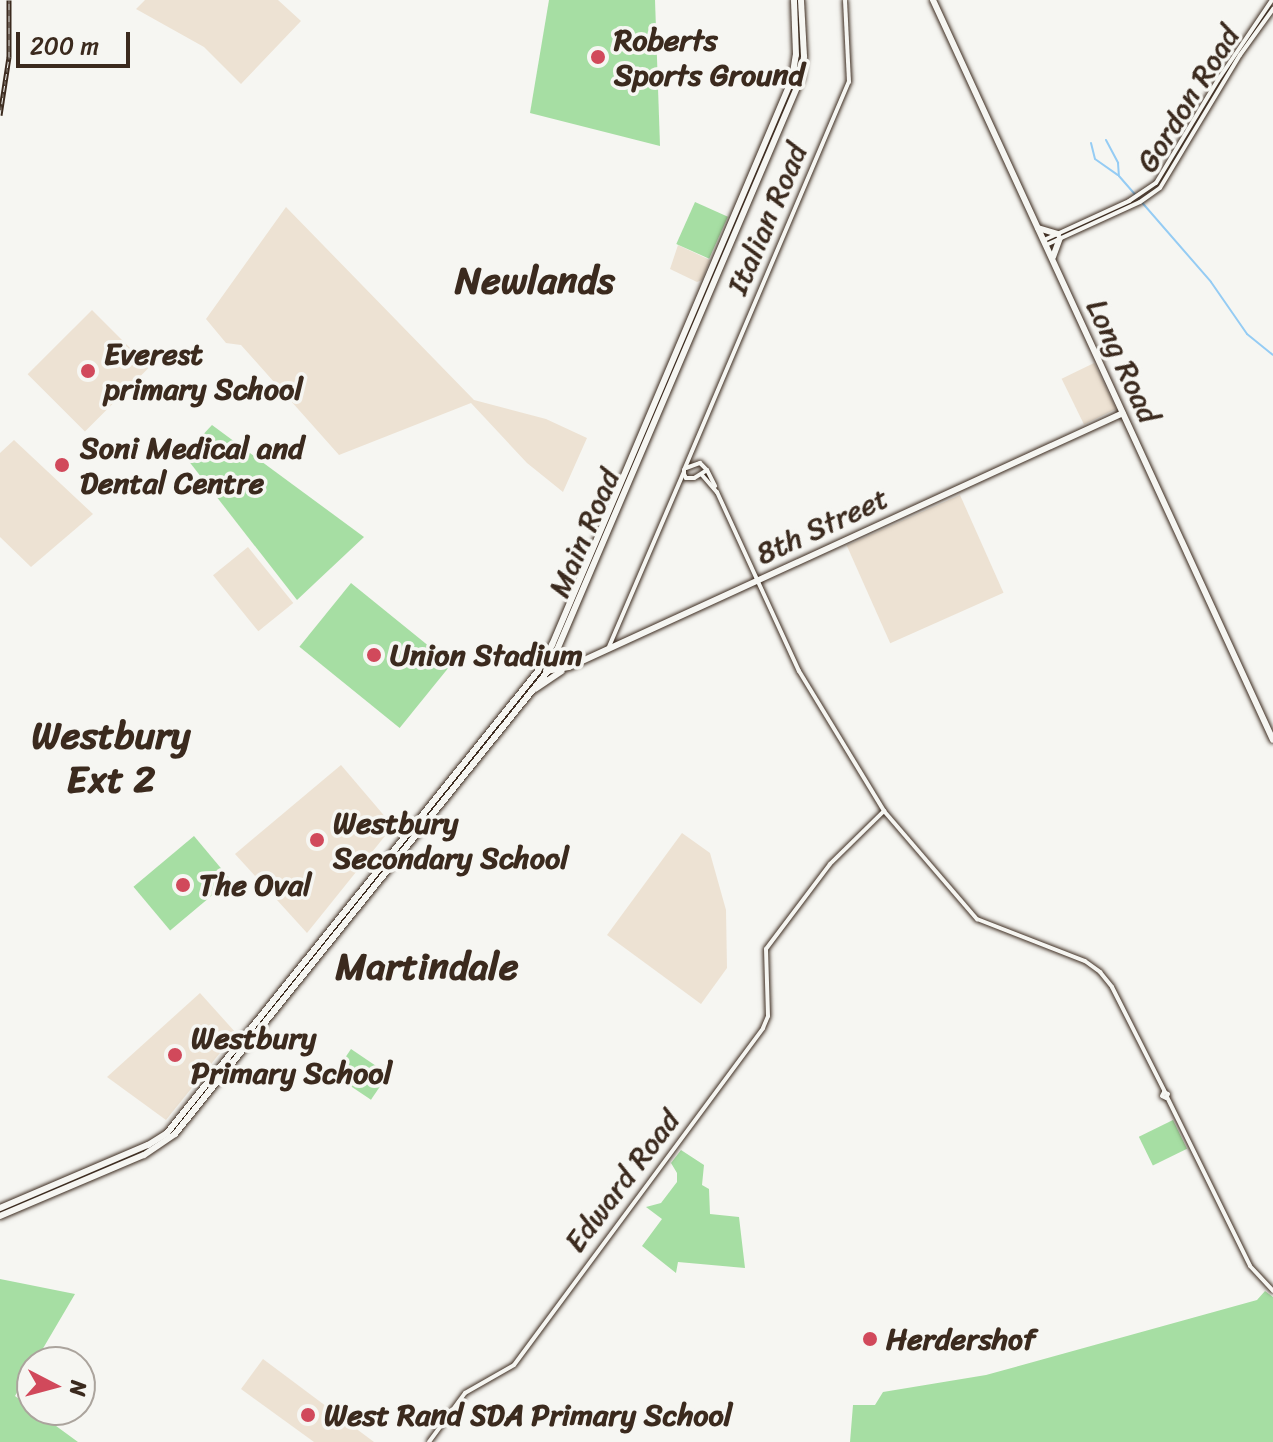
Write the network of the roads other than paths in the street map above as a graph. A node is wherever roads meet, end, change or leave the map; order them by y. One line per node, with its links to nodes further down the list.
1 (794, 0): 25 (main road, Main Road)
2 (801, 0): 23 (main road, Main Road)
3 (845, 0): 13 (street, Italian Road)
4 (933, 0): 8 (main road, Long Road)
5 (1272, 0): 7 (street, Gordon Road)
6 (1273, 9): 7 (street, Gordon Road)
7 (1139, 199): 9 (street, Gordon Road)
8 (1038, 228): 9 (main road); 10 (main road, Long Road)
9 (1059, 236): 10 (street, Gordon Road); 11 (main road)
10 (1045, 242): 11 (main road, Long Road)
11 (1053, 261): 12 (main road, Long Road)
12 (1123, 413): 21 (main road, 8th Street); 28 (main road, Long Road)
13 (693, 449): 14 (street); 15 (street, Italian Road)
14 (700, 463): 15 (street); 16 (street)
15 (685, 470): 18 (street); 20 (street, Italian Road)
16 (707, 470): 17 (street); 19 (street)
17 (702, 475): 18 (street); 19 (street)
18 (691, 479): 20 (street, Italian Road)
19 (717, 492): 21 (street)
20 (673, 495): 22 (street, Italian Road)
21 (757, 580): 22 (main road, 8th Street); 29 (street)
22 (608, 649): 24 (main road, 8th Street)
23 (555, 658): 24 (main road); 26 (main road, Main Road)
24 (566, 668): 26 (main road, 8th Street); 27 (main road)
25 (538, 671): 26 (main road, 8th Street); 30 (main road, Main Road)
26 (548, 671): 27 (main road, Main Road)
27 (531, 692): 30 (main road, Main Road)
28 (1273, 740)
29 (884, 811): 33 (street); 34 (street, Edward Road)
30 (178, 1125): 31 (main road); 32 (main road)
31 (0, 1208)
32 (0, 1216)
33 (1273, 1291)
34 (429, 1442)

